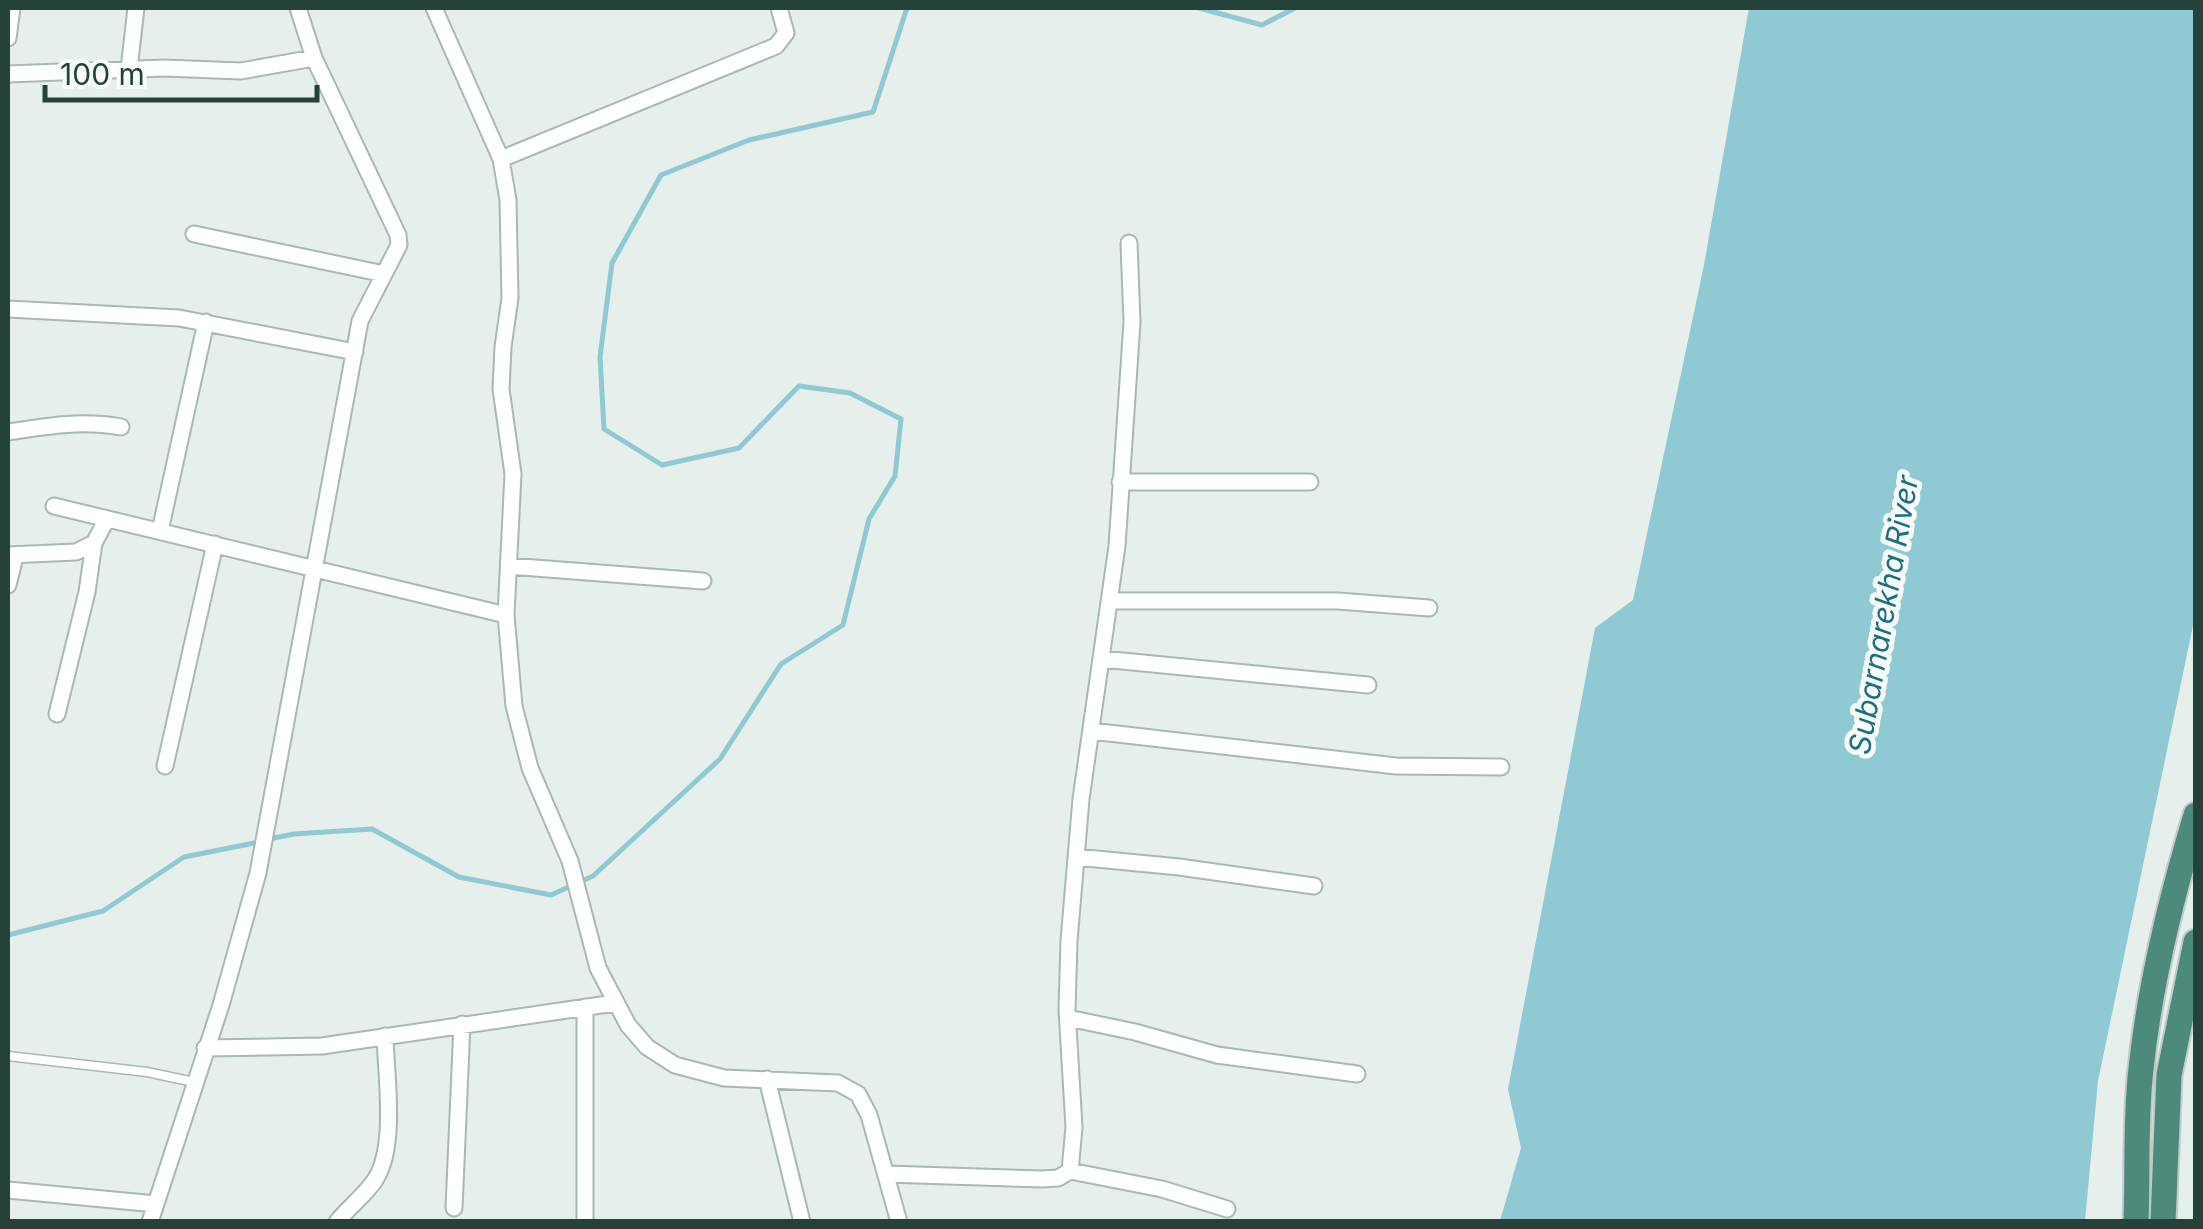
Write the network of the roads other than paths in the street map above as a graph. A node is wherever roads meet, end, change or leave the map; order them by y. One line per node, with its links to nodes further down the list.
1 (12, 8): 7 (street)
2 (136, 8): 9 (street)
3 (317, 8): 6 (street)
4 (434, 8): 11 (street)
5 (779, 8): 11 (street)
6 (299, 12): 8 (street)
7 (8, 38)
8 (314, 58): 9 (street); 14 (street)
9 (128, 69): 10 (street)
10 (8, 74)
11 (501, 159): 28 (street)
12 (194, 234): 14 (street)
13 (1129, 243): 20 (street)
14 (384, 274): 17 (street)
15 (8, 308): 16 (street)
16 (206, 322): 17 (street); 24 (street)
17 (354, 352): 29 (street)
18 (121, 427): 19 (street)
19 (8, 432)
20 (1120, 482): 21 (street); 32 (street)
21 (1310, 482)
22 (54, 506): 23 (street)
23 (107, 519): 24 (street); 25 (street)
24 (160, 531): 26 (street)
25 (94, 543): 27 (street); 37 (street)
26 (215, 544): 29 (street); 39 (street)
27 (11, 556): 31 (street)
28 (509, 566): 30 (street); 34 (street)
29 (313, 570): 34 (street); 50 (street)
30 (704, 581)
31 (8, 585)
32 (1110, 600): 33 (street); 35 (street)
33 (1429, 608)
34 (506, 615): 45 (street)
35 (1102, 659): 36 (street); 38 (street)
36 (1368, 685)
37 (57, 714)
38 (1091, 731): 40 (street); 42 (street)
39 (165, 766)
40 (1501, 767)
41 (2196, 815): 66 (highway)
42 (1076, 857): 43 (street); 47 (street)
43 (1314, 886)
44 (2196, 942): 67 (highway)
45 (615, 1003): 46 (street); 53 (street)
46 (585, 1008): 48 (street); 63 (street)
47 (1068, 1018): 52 (street); 55 (street)
48 (462, 1024): 49 (street); 59 (street)
49 (385, 1036): 50 (street); 62 (street)
50 (206, 1048): 54 (street)
51 (8, 1056): 54 (lane)
52 (1358, 1074)
53 (767, 1078): 56 (street); 64 (street)
54 (194, 1082): 58 (street)
55 (1070, 1171): 56 (street); 60 (street)
56 (886, 1174): 65 (street)
57 (8, 1190): 58 (street)
58 (156, 1204): 61 (street)
59 (454, 1208)
60 (1227, 1209)
61 (150, 1222)
62 (337, 1222)
63 (586, 1222)
64 (802, 1222)
65 (899, 1222)
66 (2136, 1222)
67 (2163, 1222)

